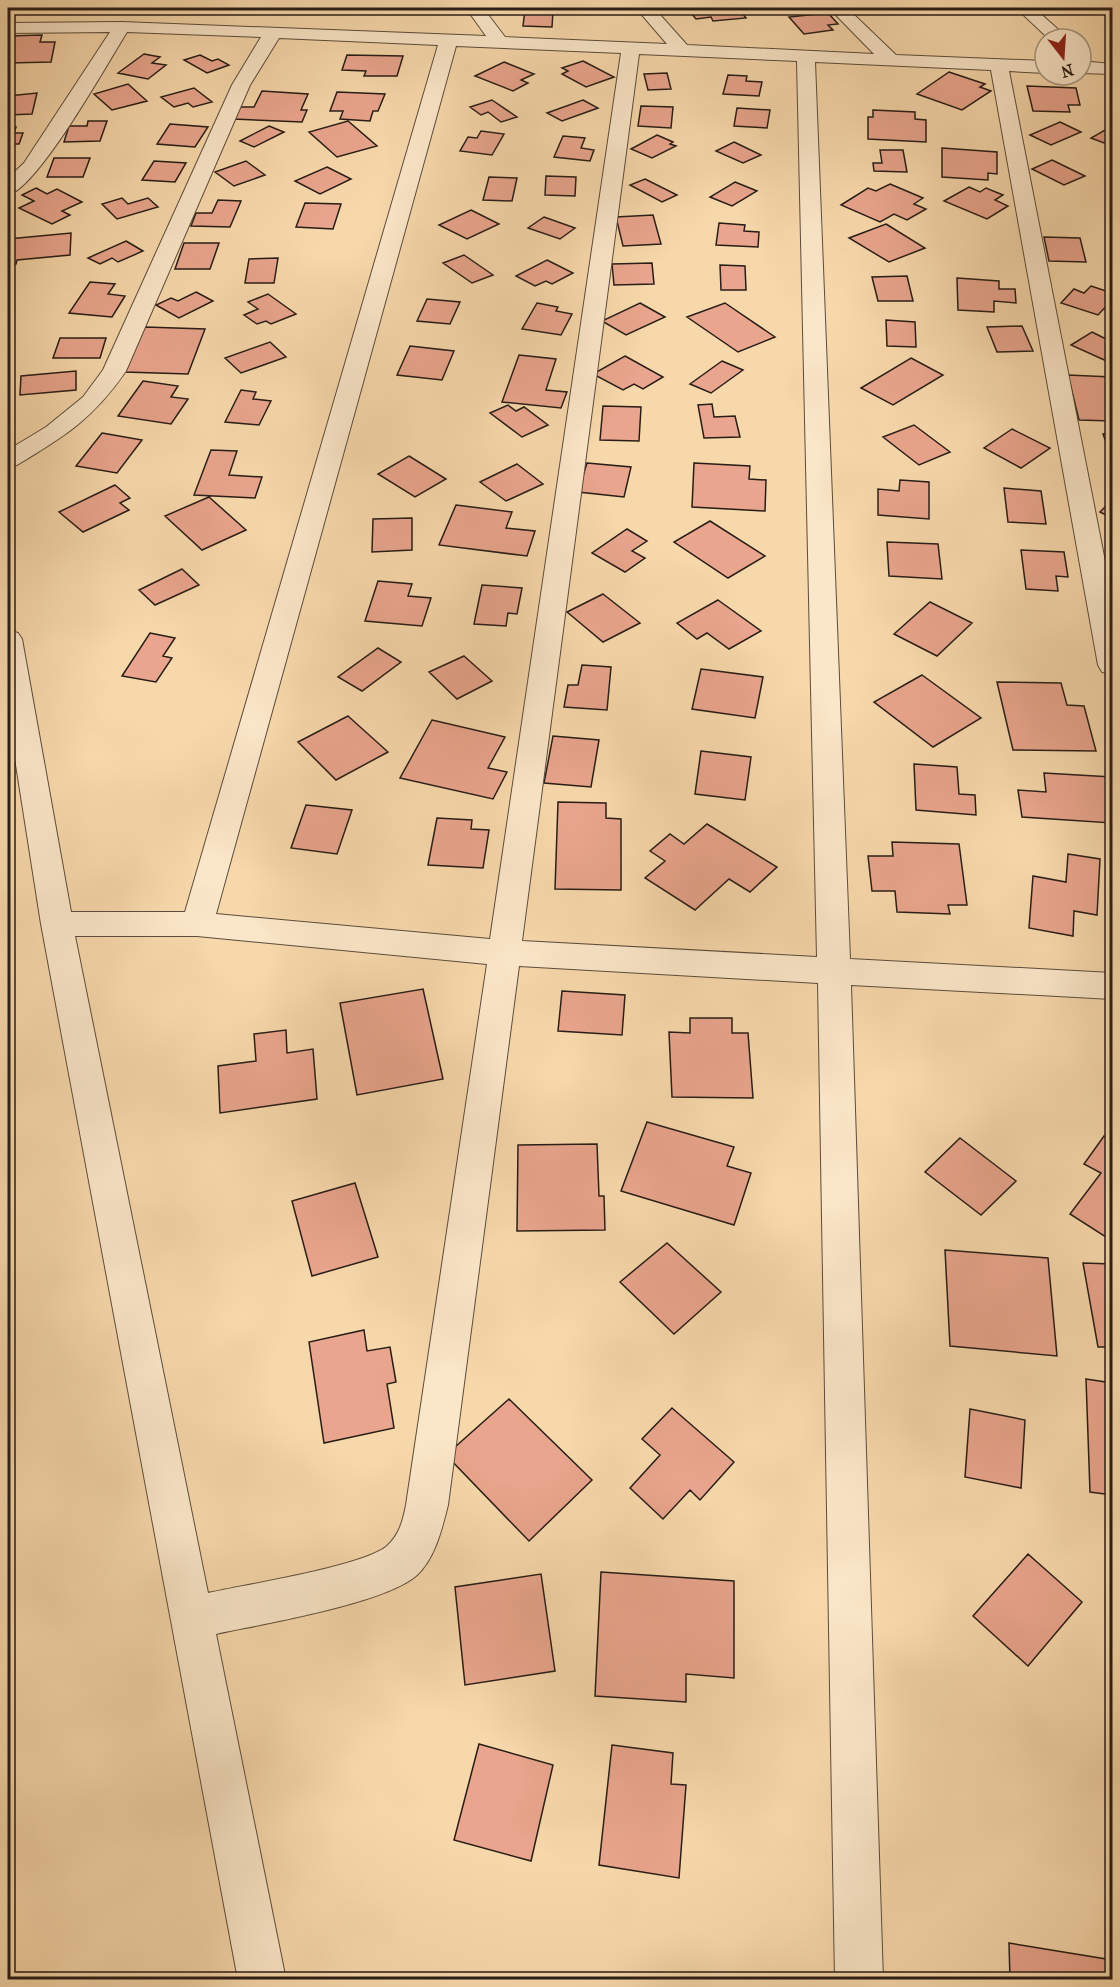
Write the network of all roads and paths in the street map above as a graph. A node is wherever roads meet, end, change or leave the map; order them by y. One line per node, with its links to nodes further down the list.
1 (95, 8): 7 (street)
2 (474, 8): 12 (street)
3 (645, 8): 14 (street)
4 (838, 8): 16 (street)
5 (1024, 8): 10 (street)
6 (8, 27): 7 (street)
7 (102, 27): 8 (street)
8 (122, 27): 9 (street); 21 (street)
9 (282, 27): 11 (street); 22 (street)
10 (1046, 27)
11 (448, 41): 12 (street); 26 (street)
12 (500, 42): 13 (street)
13 (631, 48): 14 (street); 27 (street)
14 (681, 50): 15 (street)
15 (806, 56): 16 (street); 28 (street)
16 (891, 60): 18 (street)
17 (1093, 65): 20 (street)
18 (999, 66): 19 (street); 24 (street)
19 (1033, 67)
20 (1113, 69)
21 (8, 189)
22 (8, 460)
23 (8, 639): 25 (street)
24 (1113, 666)
25 (57, 924): 26 (street); 30 (street)
26 (197, 924): 27 (street)
27 (505, 953): 28 (street); 30 (street)
28 (834, 971): 29 (street); 32 (street)
29 (1113, 986)
30 (192, 1618): 31 (street)
31 (262, 1980)
32 (859, 1980)

